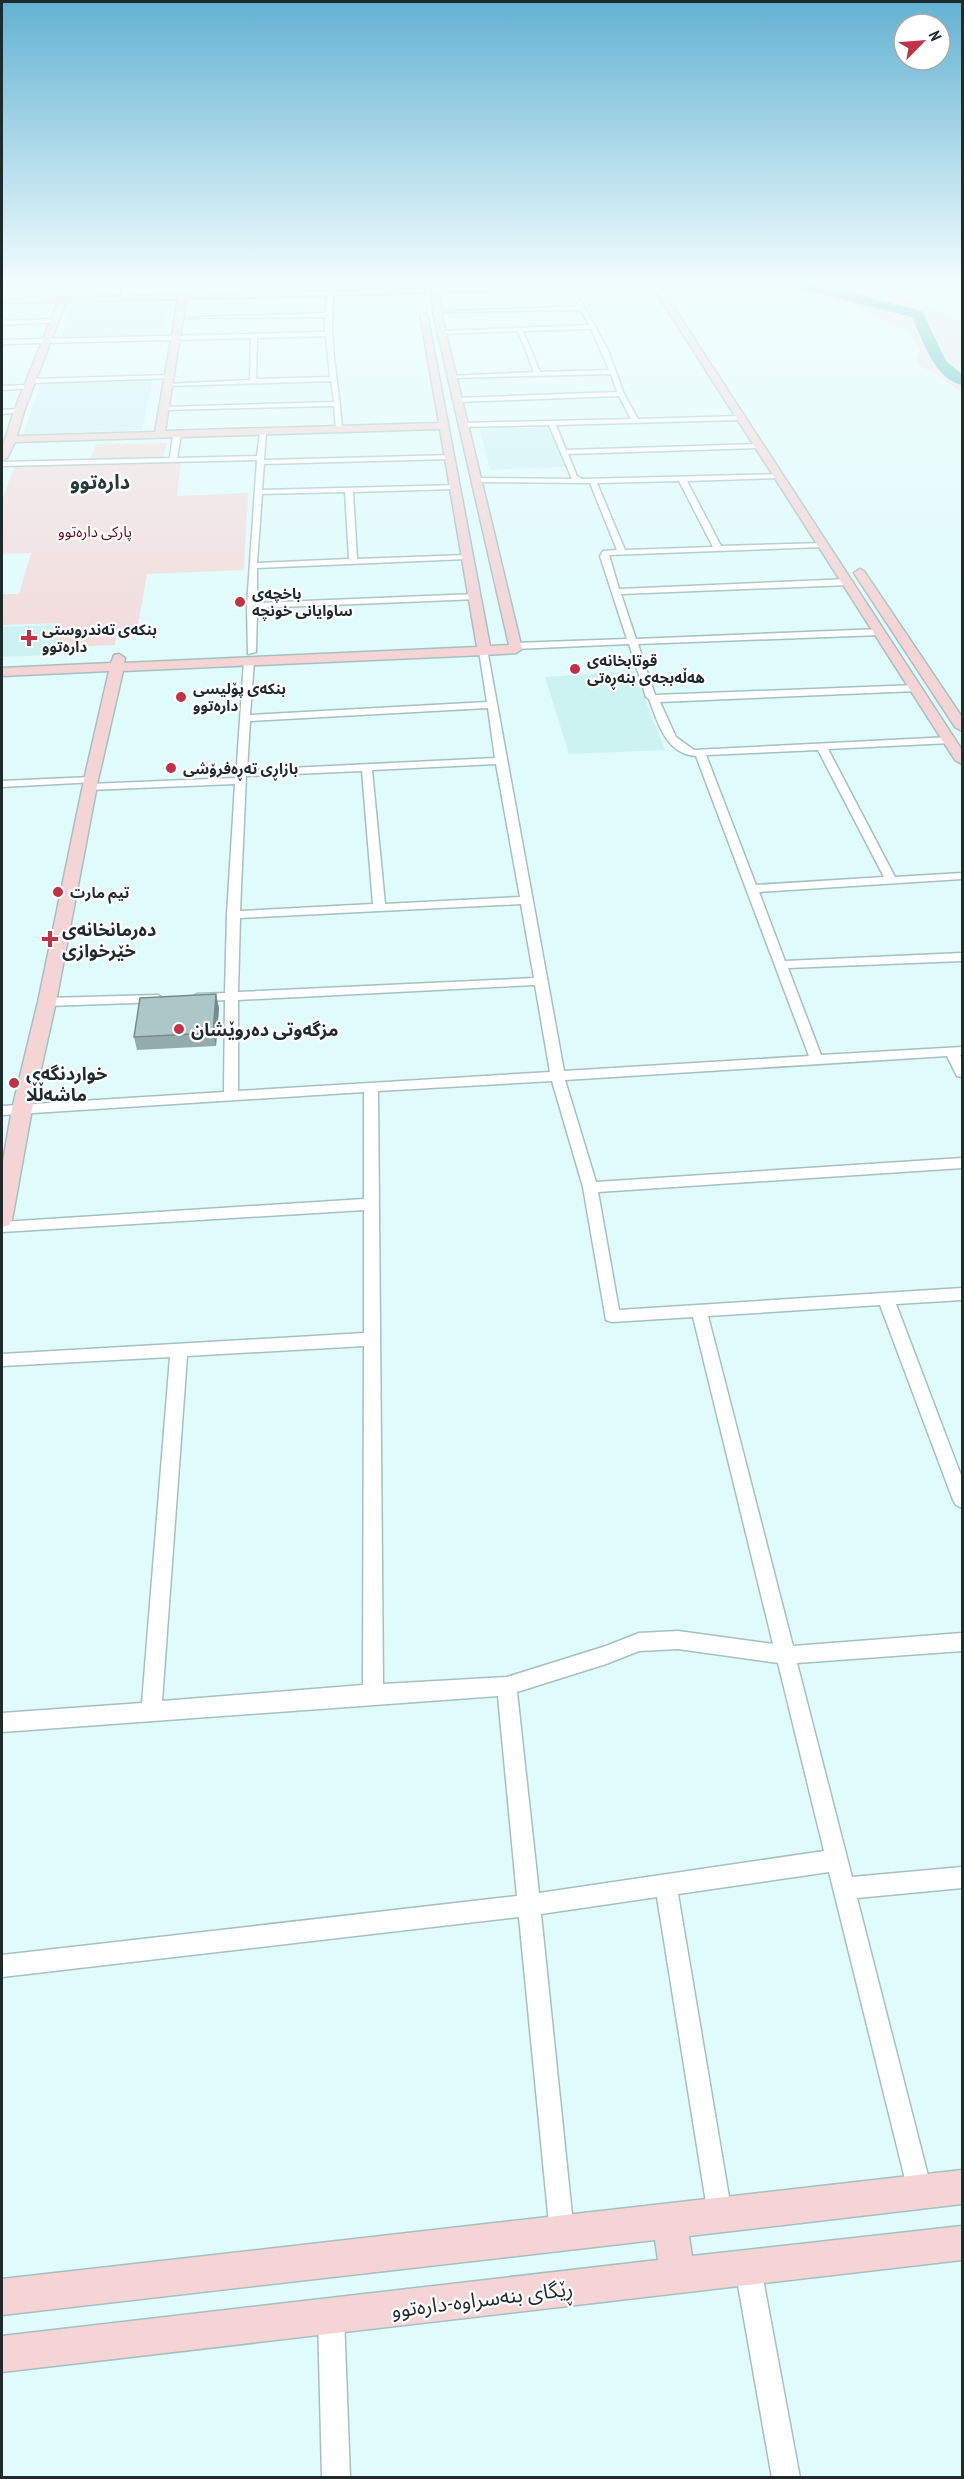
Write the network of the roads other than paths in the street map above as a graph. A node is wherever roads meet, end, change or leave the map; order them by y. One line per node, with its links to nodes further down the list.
1 (26, 396): 12 (street)
2 (167, 396): 11 (street)
3 (337, 396): 10 (street)
4 (438, 396): 18 (street)
5 (457, 396): 9 (street)
6 (575, 396): 9 (street)
7 (622, 396): 15 (street)
8 (726, 396): 14 (street)
9 (458, 400): 17 (street)
10 (339, 404): 11 (street); 19 (street)
11 (165, 409): 22 (street)
12 (20, 411): 13 (street); 23 (street)
13 (2, 412)
14 (740, 418): 15 (street); 24 (street)
15 (635, 420): 16 (street)
16 (552, 423): 17 (street); 25 (street)
17 (462, 425): 35 (street)
18 (444, 426): 19 (street); 26 (street)
19 (339, 430): 20 (street)
20 (263, 432): 21 (street); 29 (street)
21 (177, 435): 22 (street); 28 (street)
22 (159, 436): 23 (street)
23 (8, 440): 27 (street)
24 (759, 446): 25 (street); 31 (street)
25 (565, 452): 33 (street)
26 (450, 457): 29 (street); 36 (street)
27 (2, 459)
28 (173, 460): 29 (street); 30 (street)
29 (260, 460): 38 (street)
30 (2, 464)
31 (779, 476): 32 (street); 39 (street)
32 (682, 479): 34 (street); 40 (street)
33 (581, 481): 34 (street); 35 (street)
34 (594, 482): 41 (street)
35 (477, 483): 36 (street); 52 (street)
36 (456, 487): 37 (street); 42 (street)
37 (349, 489): 38 (street); 43 (street)
38 (259, 492): 45 (street)
39 (824, 544): 40 (street); 44 (street)
40 (718, 548): 41 (street)
41 (622, 552): 47 (street)
42 (466, 557): 43 (street); 48 (street)
43 (353, 562): 45 (street)
44 (837, 564): 46 (street); 62 (street)
45 (253, 566): 49 (street)
46 (849, 582): 47 (street); 50 (street)
47 (618, 592): 51 (street)
48 (475, 597): 49 (street); 53 (street)
49 (251, 606): 54 (street)
50 (880, 632): 51 (street); 58 (street)
51 (634, 643): 52 (street); 59 (street)
52 (515, 645): 53 (street)
53 (483, 646): 54 (street); 60 (street)
54 (250, 657): 55 (street); 61 (street)
55 (118, 662): 56 (street); 57 (street); 71 (street)
56 (2, 663)
57 (2, 672)
58 (916, 688): 59 (street); 63 (street)
59 (654, 699): 65 (street)
60 (493, 705): 61 (street); 67 (street)
61 (244, 718): 69 (street)
62 (963, 727)
63 (950, 740): 64 (street); 66 (street)
64 (822, 747): 65 (street); 73 (street)
65 (700, 753): 74 (street)
66 (963, 760)
67 (501, 761): 68 (street); 75 (street)
68 (367, 767): 69 (street); 76 (street)
69 (242, 777): 71 (street); 77 (street)
70 (2, 784): 71 (street)
71 (90, 784): 82 (street)
72 (963, 876): 73 (street)
73 (891, 880): 74 (street)
74 (753, 889): 79 (street)
75 (525, 900): 76 (street); 80 (street)
76 (379, 908): 77 (street)
77 (233, 915): 81 (street)
78 (963, 957): 79 (street)
79 (780, 965): 84 (street)
80 (541, 981): 81 (street); 86 (street)
81 (230, 997): 82 (street); 88 (street)
82 (47, 1002): 89 (street)
83 (957, 1051): 84 (street); 85 (street)
84 (817, 1061): 86 (street)
85 (963, 1073)
86 (558, 1077): 87 (street); 92 (street)
87 (371, 1088): 88 (street); 93 (street)
88 (231, 1096): 89 (street)
89 (22, 1108): 90 (street); 94 (street)
90 (2, 1110)
91 (963, 1162): 92 (street)
92 (590, 1186): 98 (street)
93 (372, 1204): 95 (street); 99 (street)
94 (2, 1220)
95 (2, 1227)
96 (963, 1293): 97 (street)
97 (886, 1299): 98 (street); 102 (street)
98 (699, 1311): 104 (street)
99 (372, 1339): 100 (street); 106 (street)
100 (178, 1351): 101 (street); 107 (street)
101 (2, 1360)
102 (963, 1500)
103 (963, 1642): 104 (street)
104 (785, 1655): 105 (street); 109 (street)
105 (507, 1686): 106 (street); 113 (street)
106 (373, 1694): 107 (street)
107 (151, 1712): 108 (street)
108 (2, 1723)
109 (836, 1860): 111 (street); 112 (street)
110 (963, 1878): 112 (street)
111 (666, 1886): 113 (street); 117 (street)
112 (843, 1889): 116 (street)
113 (530, 1905): 114 (street); 119 (street)
114 (2, 1966)
115 (963, 2187): 116 (street)
116 (921, 2191): 117 (street)
117 (720, 2215): 118 (street)
118 (669, 2221): 119 (street); 122 (street)
119 (562, 2234): 123 (street)
120 (963, 2243): 121 (street, ڕێگای بنەسراوە-دارەتوو)
121 (748, 2268): 122 (street, ڕێگای بنەسراوە-دارەتوو); 127 (street)
122 (678, 2276): 124 (street, ڕێگای بنەسراوە-دارەتوو)
123 (2, 2297)
124 (331, 2316): 125 (street, ڕێگای بنەسراوە-دارەتوو); 126 (street)
125 (2, 2354)
126 (336, 2478)
127 (786, 2478)

